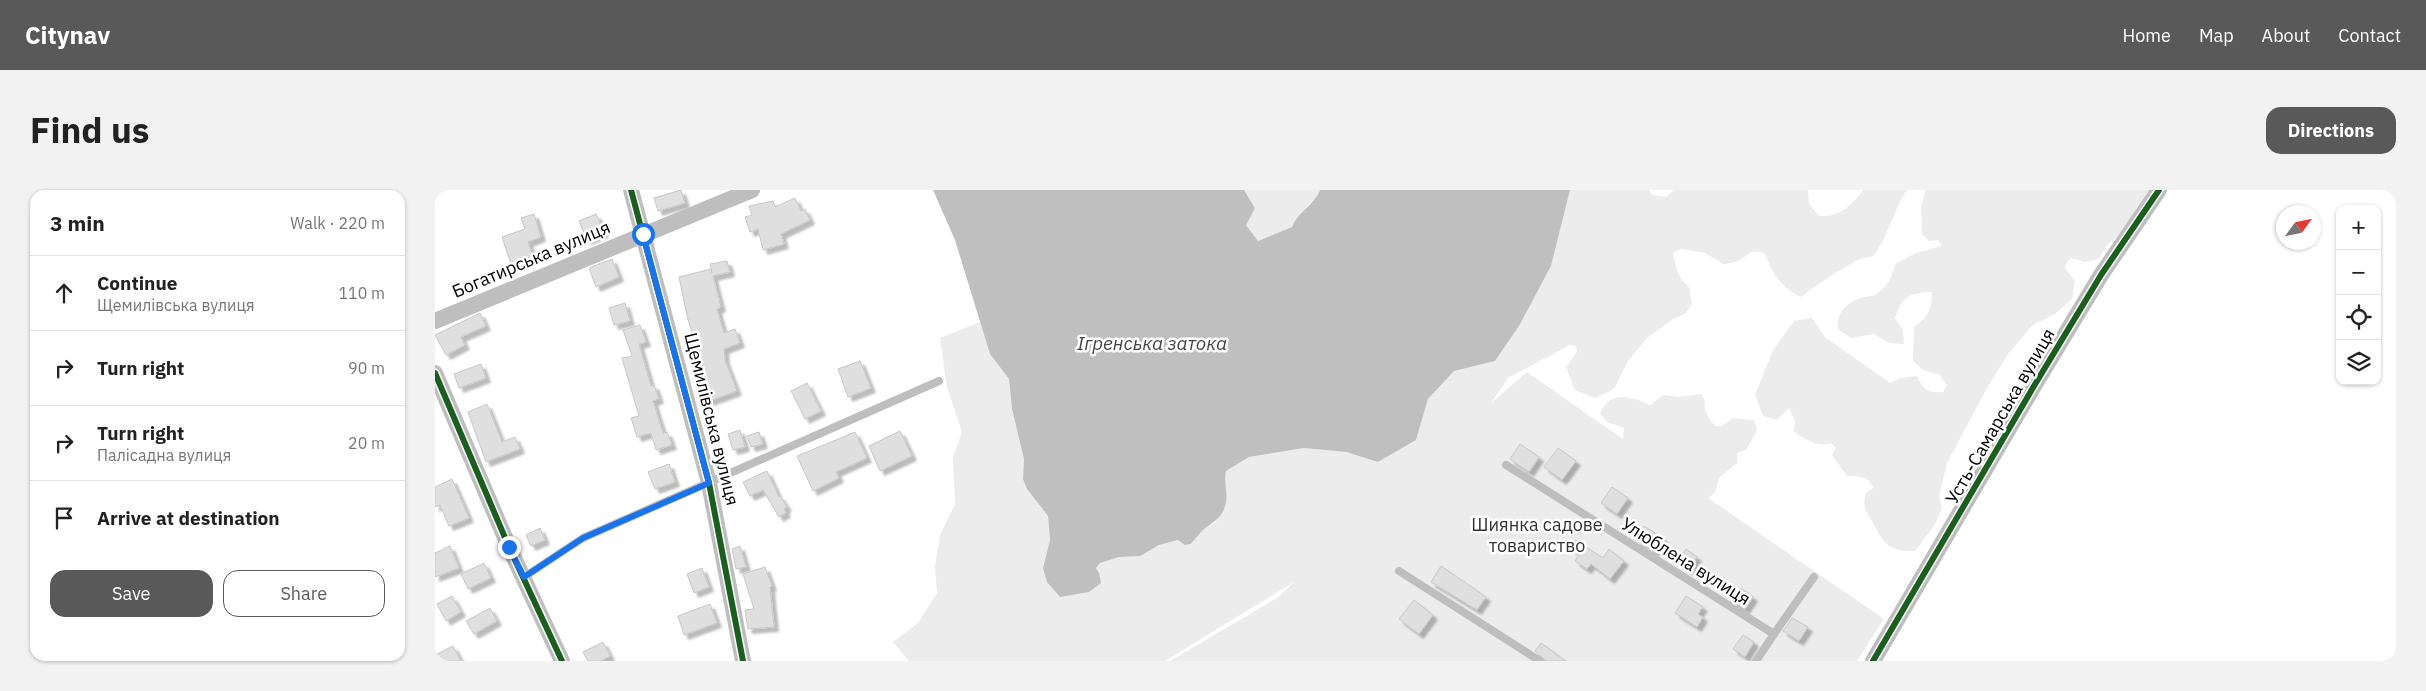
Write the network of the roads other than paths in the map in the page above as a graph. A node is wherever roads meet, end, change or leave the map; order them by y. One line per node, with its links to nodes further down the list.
1 (631, 190): 4 (street, Щемилівська вулиця)
2 (752, 190): 4 (street, Богатирська вулиця)
3 (2159, 190): 18 (street, Усть-Самарська вулиця)
4 (643, 234): 5 (street, Богатирська вулиця); 9 (street, Щемилівська вулиця)
5 (435, 321)
6 (435, 373): 11 (street)
7 (939, 381): 9 (lane)
8 (1506, 466): 13 (lane, Улюблена вулиця)
9 (709, 483): 11 (lane); 15 (street, Щемилівська вулиця)
10 (1399, 571): 16 (lane)
11 (524, 577): 14 (street)
12 (1814, 577): 13 (lane)
13 (1774, 634): 17 (lane)
14 (562, 661)
15 (743, 661)
16 (1540, 661)
17 (1756, 661)
18 (1873, 661)

